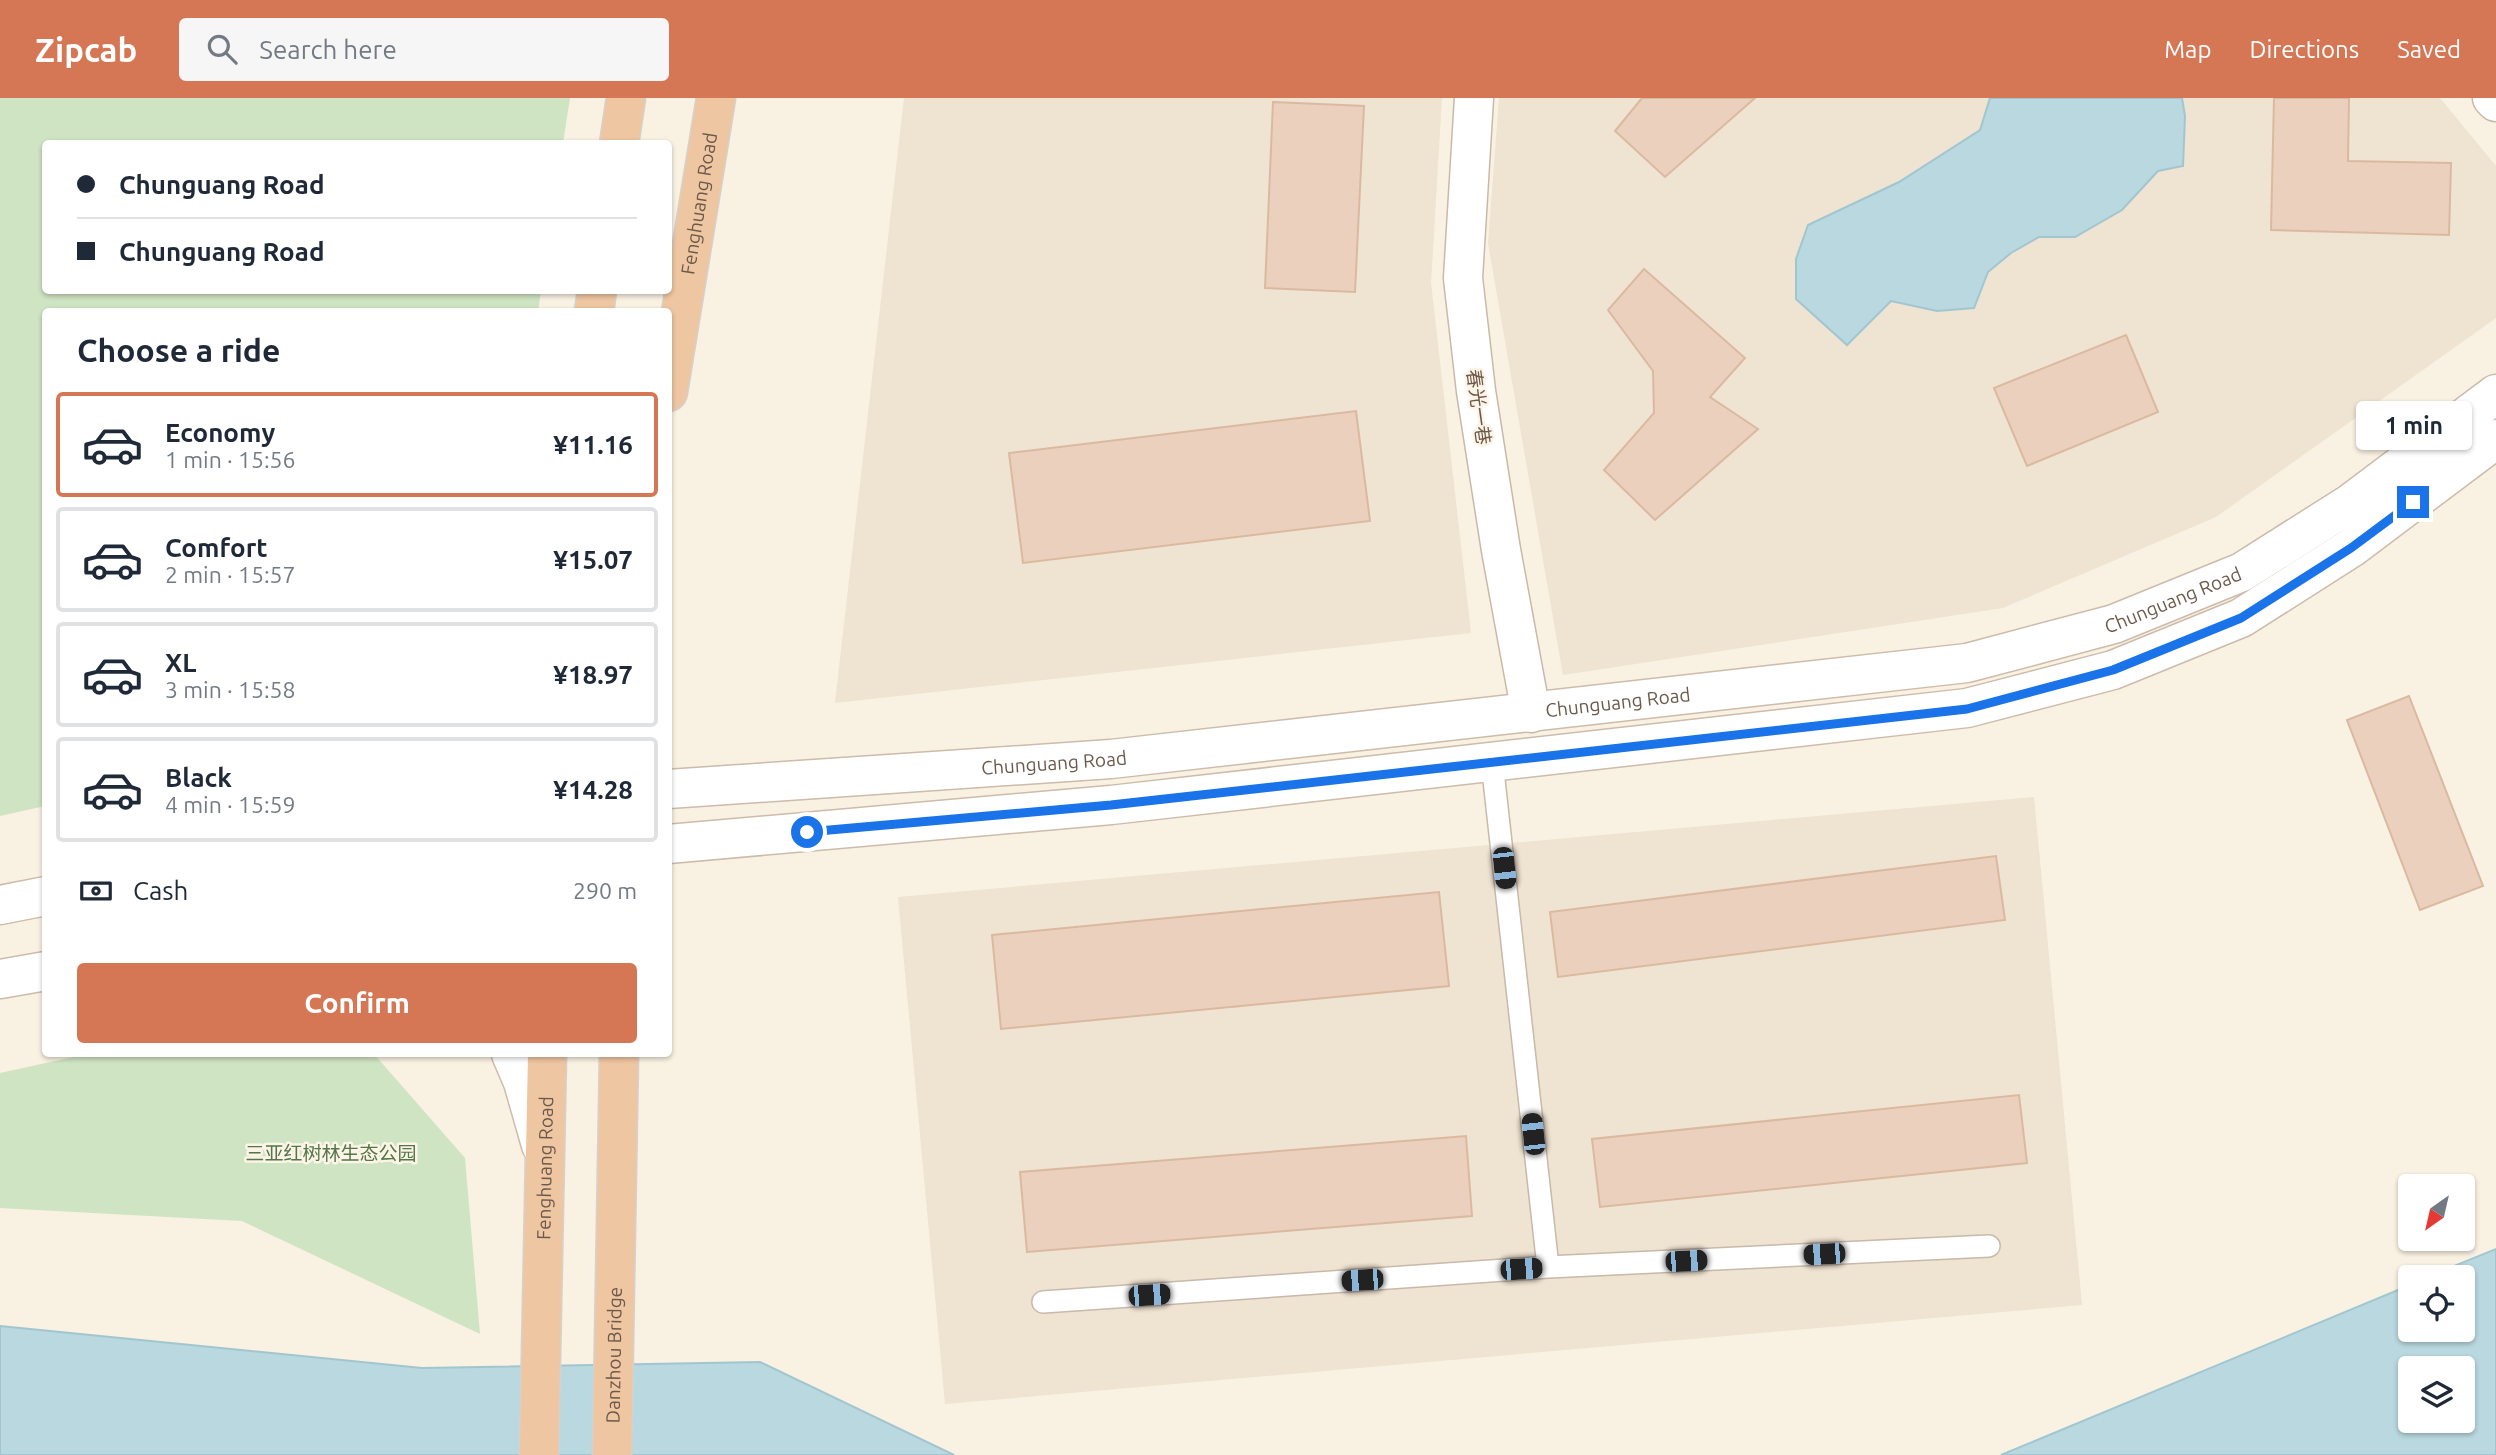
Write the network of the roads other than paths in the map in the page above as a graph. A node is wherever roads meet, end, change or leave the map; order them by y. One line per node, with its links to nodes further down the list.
1 (626, 98): 6 (highway)
2 (716, 98): 7 (highway, Fenghuang Road)
3 (1474, 98): 10 (main road, 春光一巷)
4 (2493, 98): 5 (main road)
5 (2496, 103)
6 (620, 140)
7 (672, 368)
8 (2496, 394): 10 (main road, Chunguang Road)
9 (2496, 439): 11 (main road, Chunguang Road)
10 (1531, 713): 12 (main road, Chunguang Road)
11 (1492, 762): 13 (main road, Chunguang Road); 23 (lane)
12 (672, 789)
13 (672, 844)
14 (42, 897): 15 (main road)
15 (0, 905)
16 (42, 972): 17 (main road)
17 (0, 979)
18 (512, 1057): 21 (main road)
19 (548, 1057): 21 (highway, Fenghuang Road)
20 (619, 1057): 26 (highway, Danzhou Bridge)
21 (545, 1160): 25 (highway, Fenghuang Road)
22 (1989, 1246): 23 (lane)
23 (1548, 1267): 24 (lane)
24 (1043, 1302)
25 (539, 1455)
26 (612, 1455)

